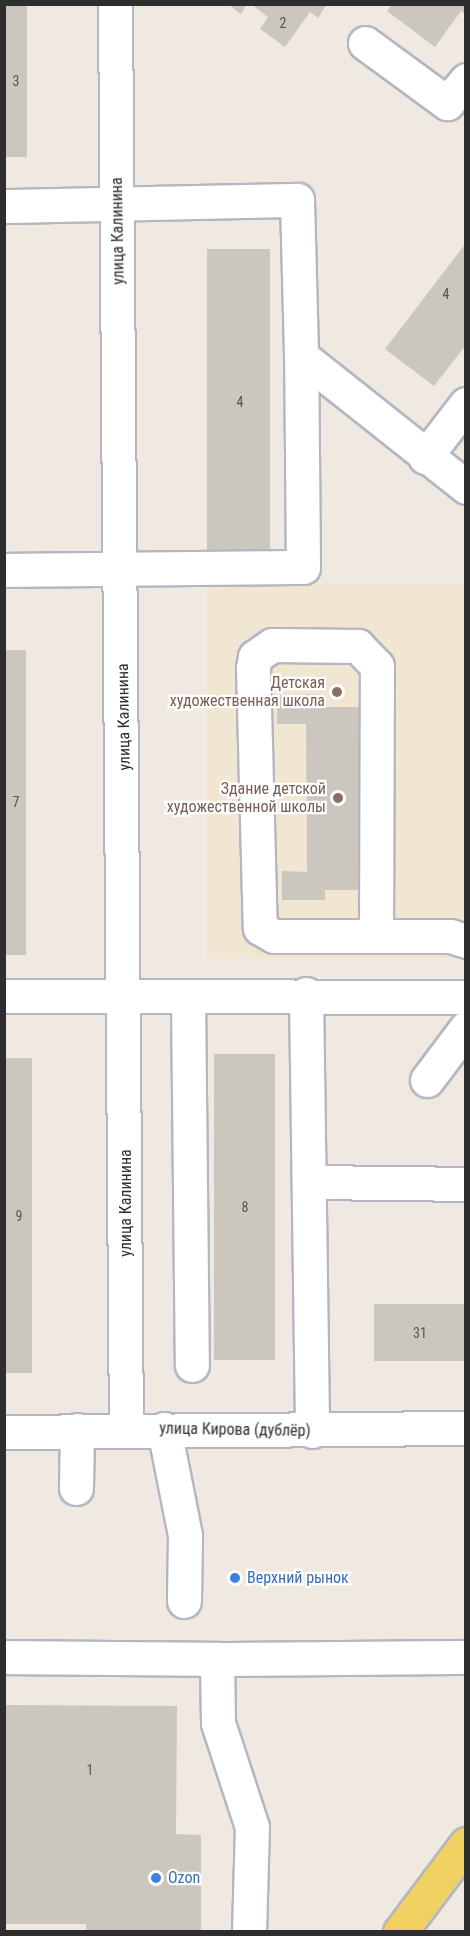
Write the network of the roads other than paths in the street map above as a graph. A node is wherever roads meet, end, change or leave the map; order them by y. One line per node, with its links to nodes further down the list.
1 (115, 4): 4 (street, улица Калинина)
2 (365, 43): 3 (street)
3 (465, 80)
4 (118, 201): 5 (street); 6 (street); 10 (street, улица Калинина)
5 (4, 206)
6 (302, 356): 8 (street); 10 (street)
7 (465, 404): 8 (street)
8 (424, 457): 9 (street)
9 (465, 487)
10 (122, 568): 11 (street); 15 (street, улица Калинина)
11 (4, 570)
12 (376, 936): 12 (street); 13 (street)
13 (465, 942)
14 (306, 994): 17 (street); 18 (street); 21 (street)
15 (126, 995): 16 (street); 17 (street); 25 (street, улица Калинина)
16 (4, 996)
17 (188, 996): 23 (street)
18 (465, 997)
19 (465, 1028): 20 (street)
20 (427, 1080)
21 (311, 1182): 22 (street); 28 (street)
22 (465, 1184)
23 (192, 1365)
24 (465, 1428): 28 (street, улица Кирова (дублёр))
25 (126, 1429): 26 (street, улица Кирова (дублёр)); 27 (street, улица Кирова (дублёр))
26 (77, 1430): 29 (street, улица Кирова (дублёр)); 30 (street)
27 (164, 1430): 28 (street, улица Кирова (дублёр)); 31 (street)
28 (312, 1431)
29 (4, 1432)
30 (76, 1488)
31 (184, 1601)
32 (4, 1657): 34 (street)
33 (465, 1657): 34 (street)
34 (217, 1659): 36 (street)
35 (465, 1844): 37 (main road)
36 (249, 1932)
37 (400, 1932)

